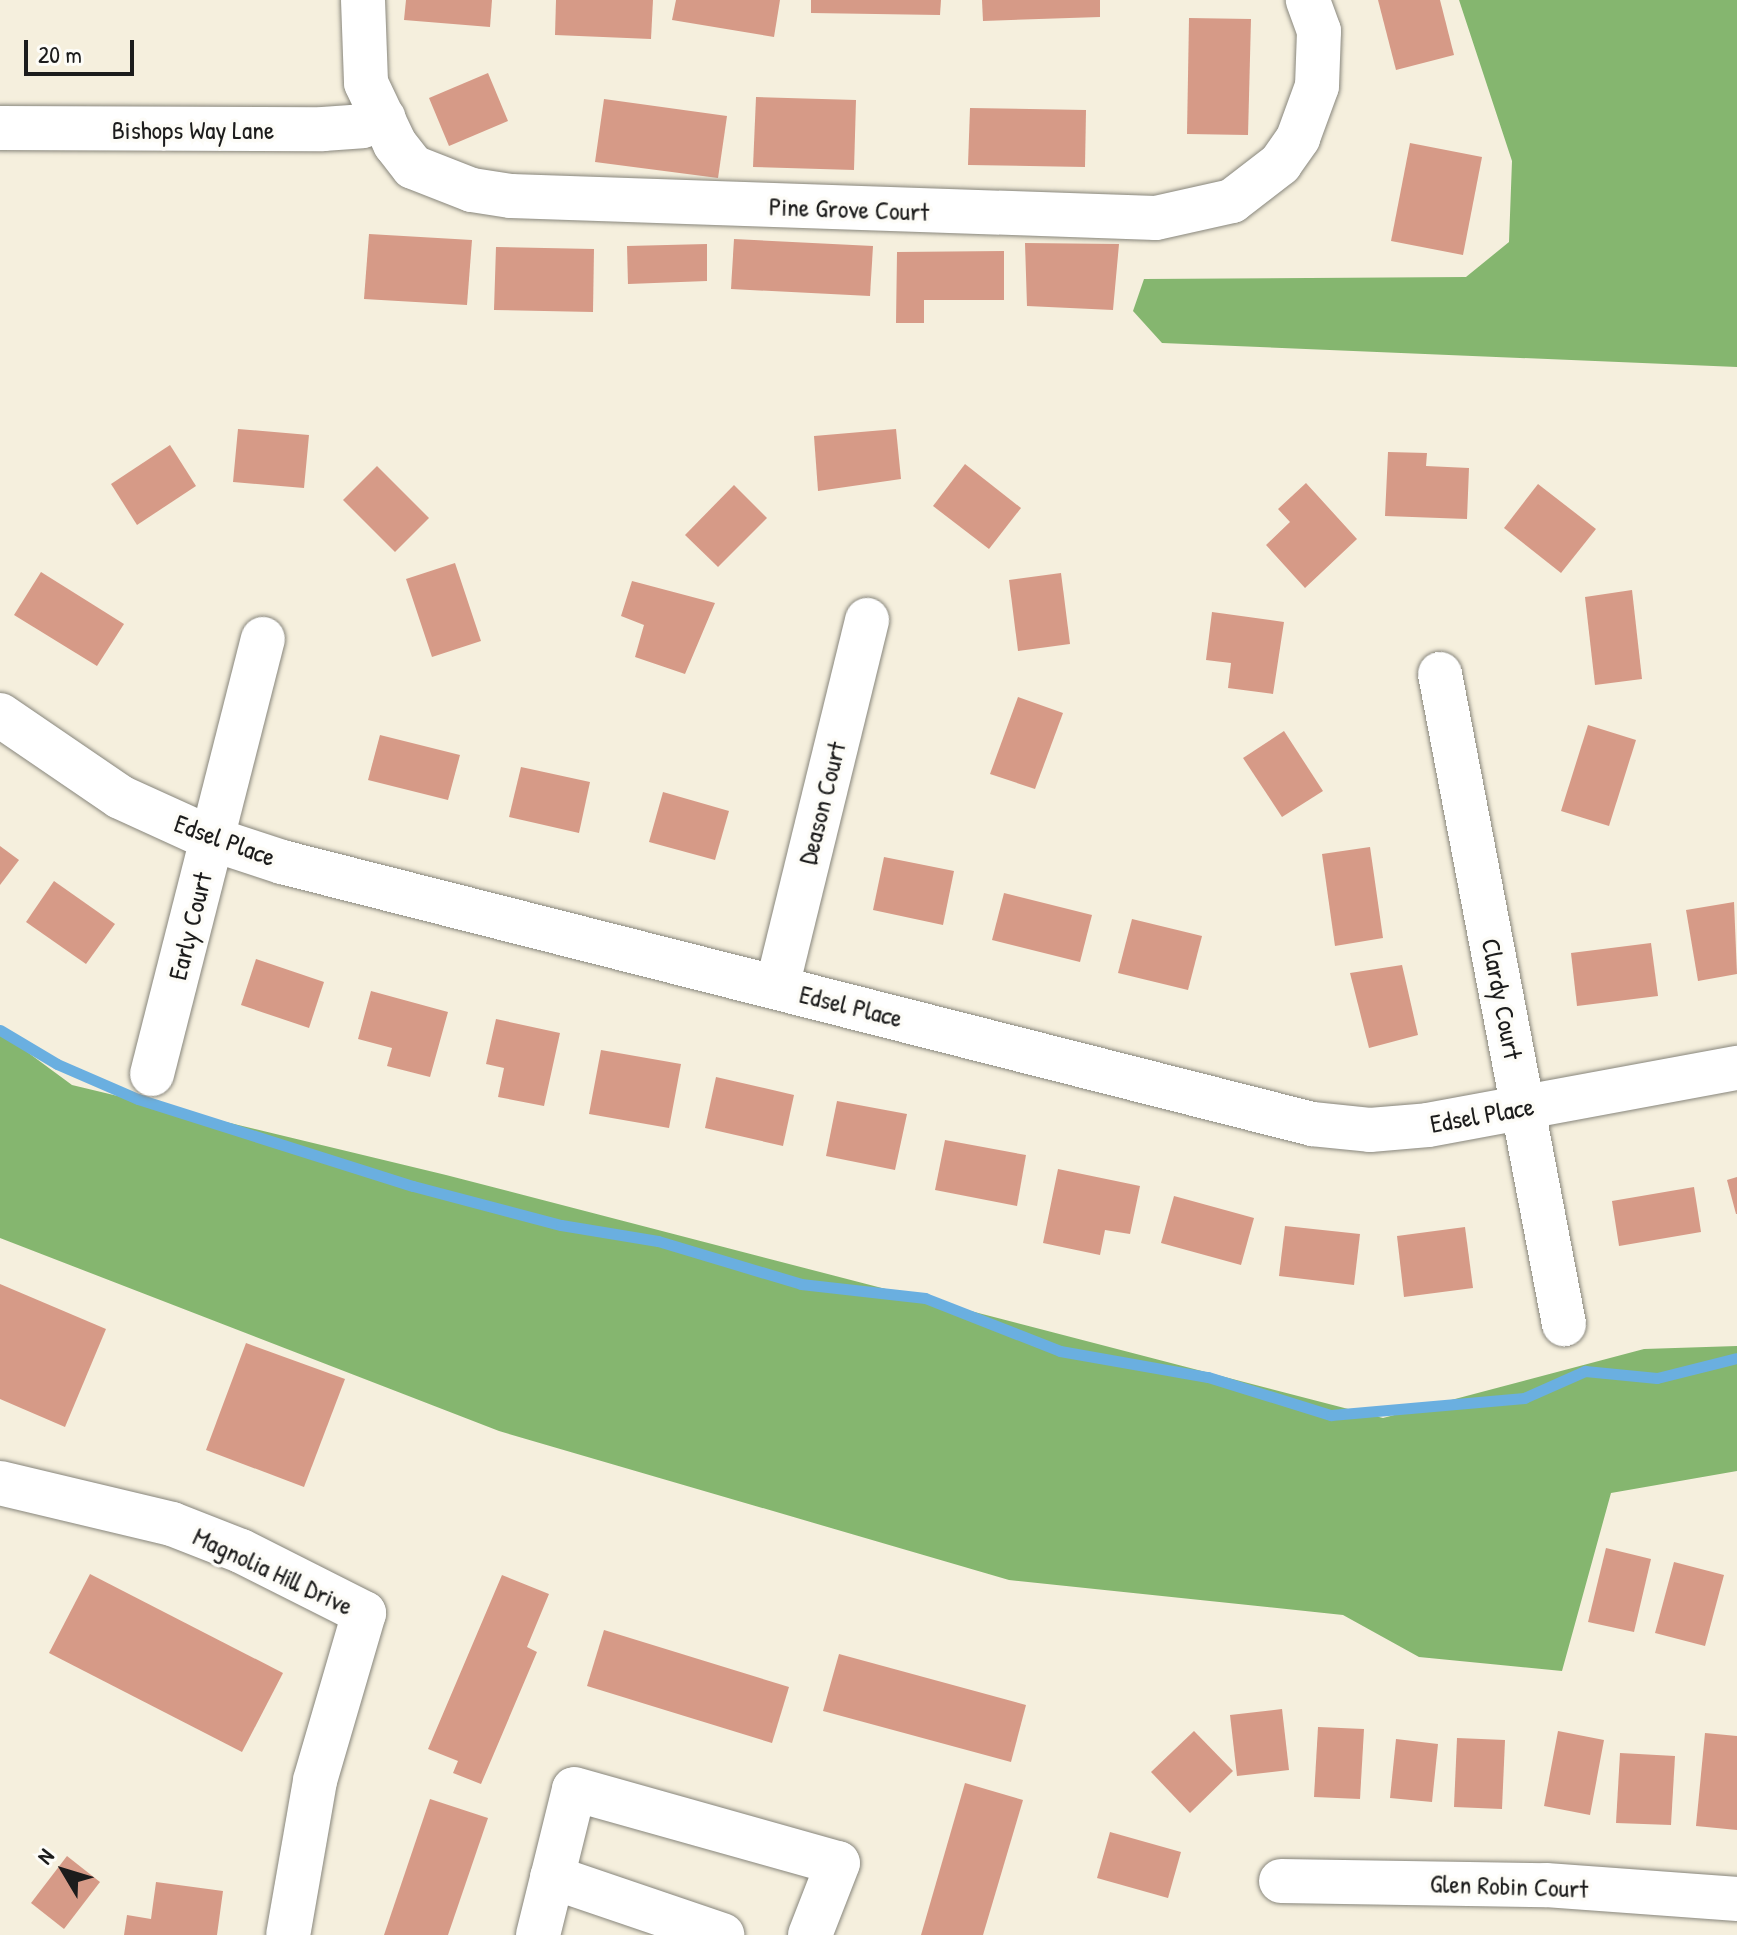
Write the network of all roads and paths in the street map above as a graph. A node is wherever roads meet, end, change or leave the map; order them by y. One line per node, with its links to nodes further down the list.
1 (363, 0): 3 (street, Pine Grove Court)
2 (1308, 0): 3 (street, Pine Grove Court)
3 (384, 118): 4 (street, Bishops Way Lane)
4 (0, 128)
5 (867, 620): 10 (street, Deason Court)
6 (263, 639): 9 (street, Early Court)
7 (1440, 674): 13 (street, Clardy Court)
8 (0, 715): 9 (street, Edsel Place)
9 (212, 839): 10 (street, Edsel Place); 12 (street, Early Court)
10 (777, 987): 13 (street, Edsel Place)
11 (1737, 1068): 13 (street, Edsel Place)
12 (152, 1074)
13 (1523, 1109): 14 (street, Clardy Court)
14 (1564, 1324)
15 (0, 1483): 19 (street, Magnolia Hill Drive)
16 (552, 1877): 20 (street); 21 (street); 22 (street)
17 (1281, 1881): 18 (street, Glen Robin Court)
18 (1737, 1899)
19 (288, 1935)
20 (538, 1935)
21 (722, 1935)
22 (810, 1935)

